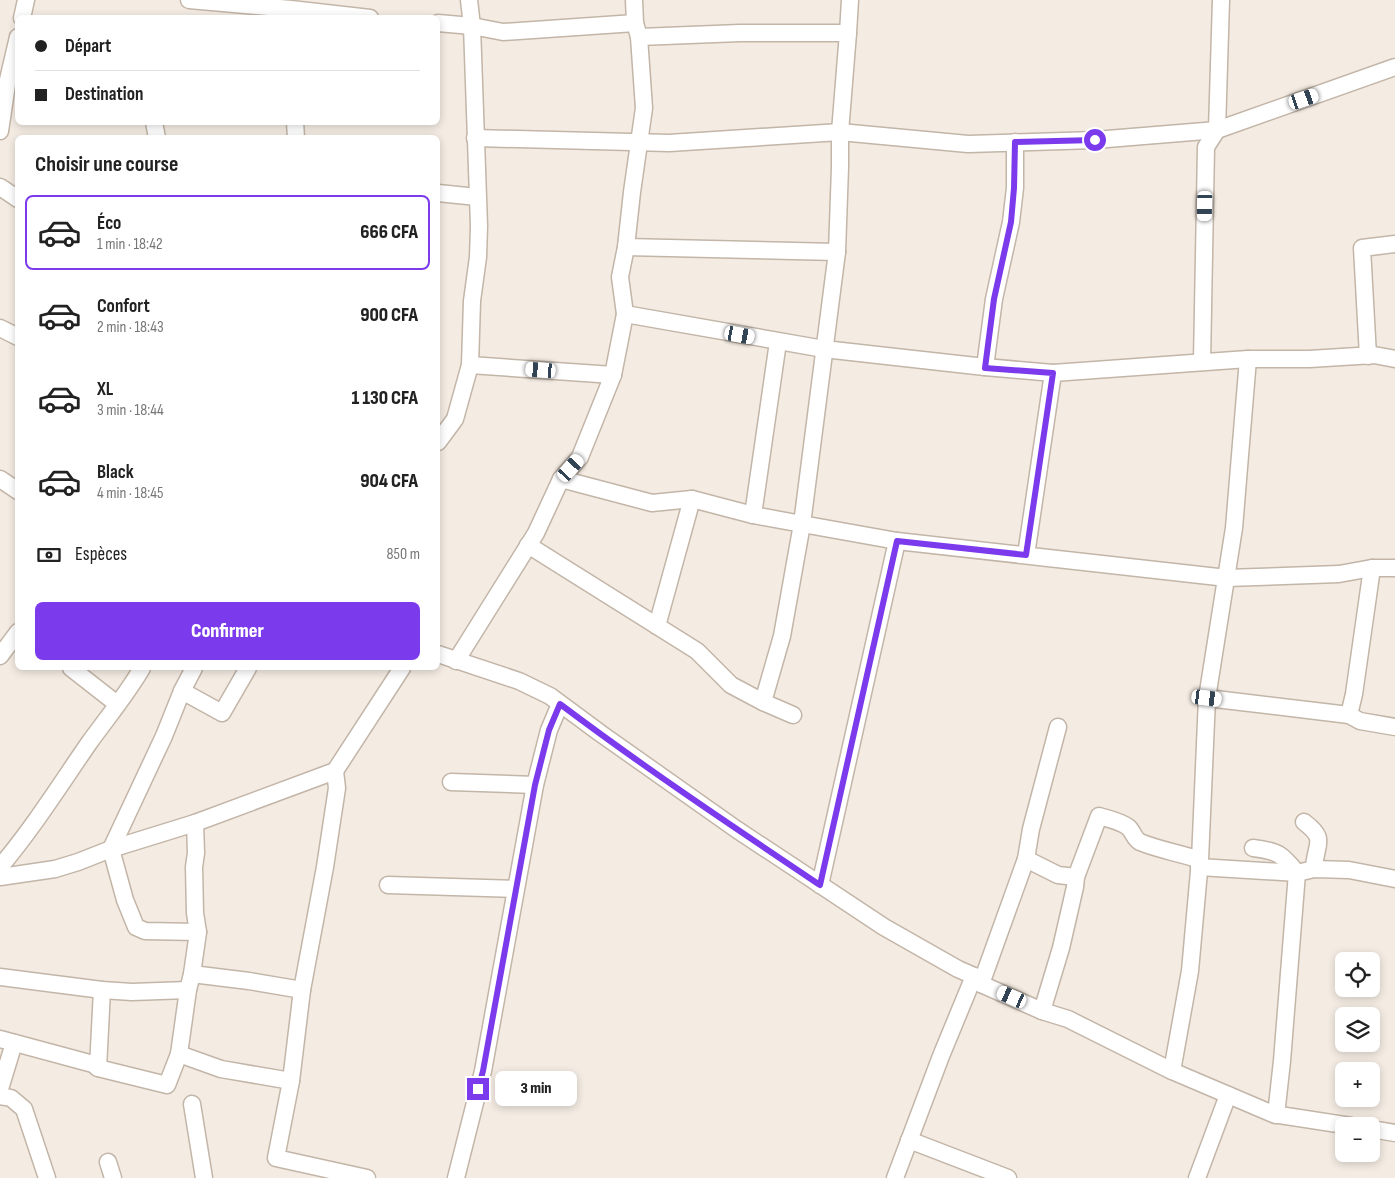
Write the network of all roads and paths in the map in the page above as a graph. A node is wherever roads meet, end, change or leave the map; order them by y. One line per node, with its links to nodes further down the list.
1 (26, 0): 8 (street)
2 (189, 0): 7 (street)
3 (469, 0): 11 (street)
4 (634, 0): 12 (street)
5 (850, 0): 13 (street)
6 (1221, 0): 17 (street)
7 (291, 13): 9 (street)
8 (23, 15)
9 (323, 15)
10 (440, 23): 11 (street)
11 (472, 26): 12 (street); 20 (street)
12 (637, 30): 13 (street); 21 (street)
13 (848, 33): 19 (street)
14 (15, 61): 16 (street)
15 (1394, 72): 17 (street)
16 (12, 85): 18 (street)
17 (1217, 130): 22 (street); 38 (street)
18 (0, 131)
19 (840, 132): 21 (street); 22 (street); 29 (street)
20 (475, 138): 21 (street); 26 (street)
21 (640, 142): 28 (street)
22 (1015, 142): 40 (street)
23 (0, 187): 25 (street)
24 (440, 193): 26 (street)
25 (15, 197)
26 (477, 197): 39 (street)
27 (1395, 244): 35 (street)
28 (626, 247): 29 (street); 30 (street)
29 (836, 252): 34 (street)
30 (625, 314): 33 (street); 42 (street)
31 (0, 328): 32 (street)
32 (15, 336)
33 (778, 342): 34 (street); 50 (street)
34 (824, 349): 40 (street); 51 (street)
35 (1368, 356): 36 (street); 37 (street)
36 (1248, 359): 38 (street); 57 (street)
37 (1395, 359)
38 (1202, 362): 41 (street)
39 (470, 365): 42 (street); 43 (street)
40 (985, 368): 41 (street)
41 (1053, 373): 54 (street)
42 (613, 375): 47 (street)
43 (455, 419): 44 (street); 45 (street)
44 (440, 424)
45 (440, 439)
46 (0, 479): 48 (street)
47 (561, 480): 49 (street); 53 (street)
48 (15, 489)
49 (692, 499): 50 (street); 58 (street)
50 (753, 515): 51 (street)
51 (802, 524): 52 (street); 70 (street)
52 (897, 541): 54 (street); 93 (street)
53 (528, 545): 58 (street); 62 (street)
54 (1026, 555): 57 (street)
55 (1372, 568): 56 (street); 57 (street); 74 (street)
56 (1395, 568)
57 (1227, 578): 69 (street)
58 (657, 626): 70 (street)
59 (15, 636): 61 (street)
60 (440, 655): 62 (street)
61 (0, 656)
62 (456, 661): 72 (street)
63 (74, 670): 71 (street)
64 (141, 670): 71 (street)
65 (193, 670): 68 (street)
66 (247, 670): 68 (street)
67 (401, 670): 77 (street)
68 (182, 691): 83 (street)
69 (1207, 698): 74 (street); 85 (street)
70 (763, 702): 73 (street)
71 (117, 704): 86 (street)
72 (560, 704): 79 (street); 93 (street)
73 (793, 715)
74 (1349, 715): 76 (street)
75 (1058, 727): 84 (street)
76 (1395, 727)
77 (335, 771): 81 (street); 101 (street)
78 (451, 782): 79 (street)
79 (535, 785): 94 (street)
80 (1304, 822): 87 (street)
81 (195, 824): 83 (street); 95 (street)
82 (1254, 848): 88 (street)
83 (110, 849): 89 (street); 95 (street)
84 (1026, 859): 90 (street); 98 (street)
85 (1200, 863): 88 (street); 90 (street); 106 (street)
86 (0, 867)
87 (1314, 869): 88 (street); 91 (street)
88 (1297, 873): 112 (street)
89 (0, 877)
90 (1076, 877): 102 (street)
91 (1395, 879)
92 (388, 885): 94 (street)
93 (820, 885): 98 (street)
94 (515, 889): 122 (street)
95 (198, 932): 96 (street)
96 (192, 974): 100 (street); 101 (street)
97 (0, 977): 99 (street)
98 (977, 980): 102 (street); 116 (street)
99 (102, 990): 100 (street); 105 (street)
100 (188, 990): 104 (street)
101 (302, 990): 107 (street)
102 (1042, 1011): 106 (street)
103 (7, 1041): 105 (street); 108 (street)
104 (179, 1054): 105 (street); 107 (street)
105 (98, 1068)
106 (1172, 1071): 109 (street)
107 (291, 1081): 121 (street)
108 (0, 1089)
109 (1228, 1095): 112 (street); 125 (street)
110 (0, 1096): 118 (street)
111 (192, 1104): 120 (street)
112 (1276, 1115): 113 (street)
113 (1335, 1124)
114 (1380, 1130): 115 (street)
115 (1395, 1133)
116 (910, 1140): 123 (street); 124 (street)
117 (108, 1162): 119 (street)
118 (47, 1178)
119 (113, 1178)
120 (204, 1178)
121 (367, 1178)
122 (456, 1178)
123 (895, 1178)
124 (1008, 1178)
125 (1197, 1178)

